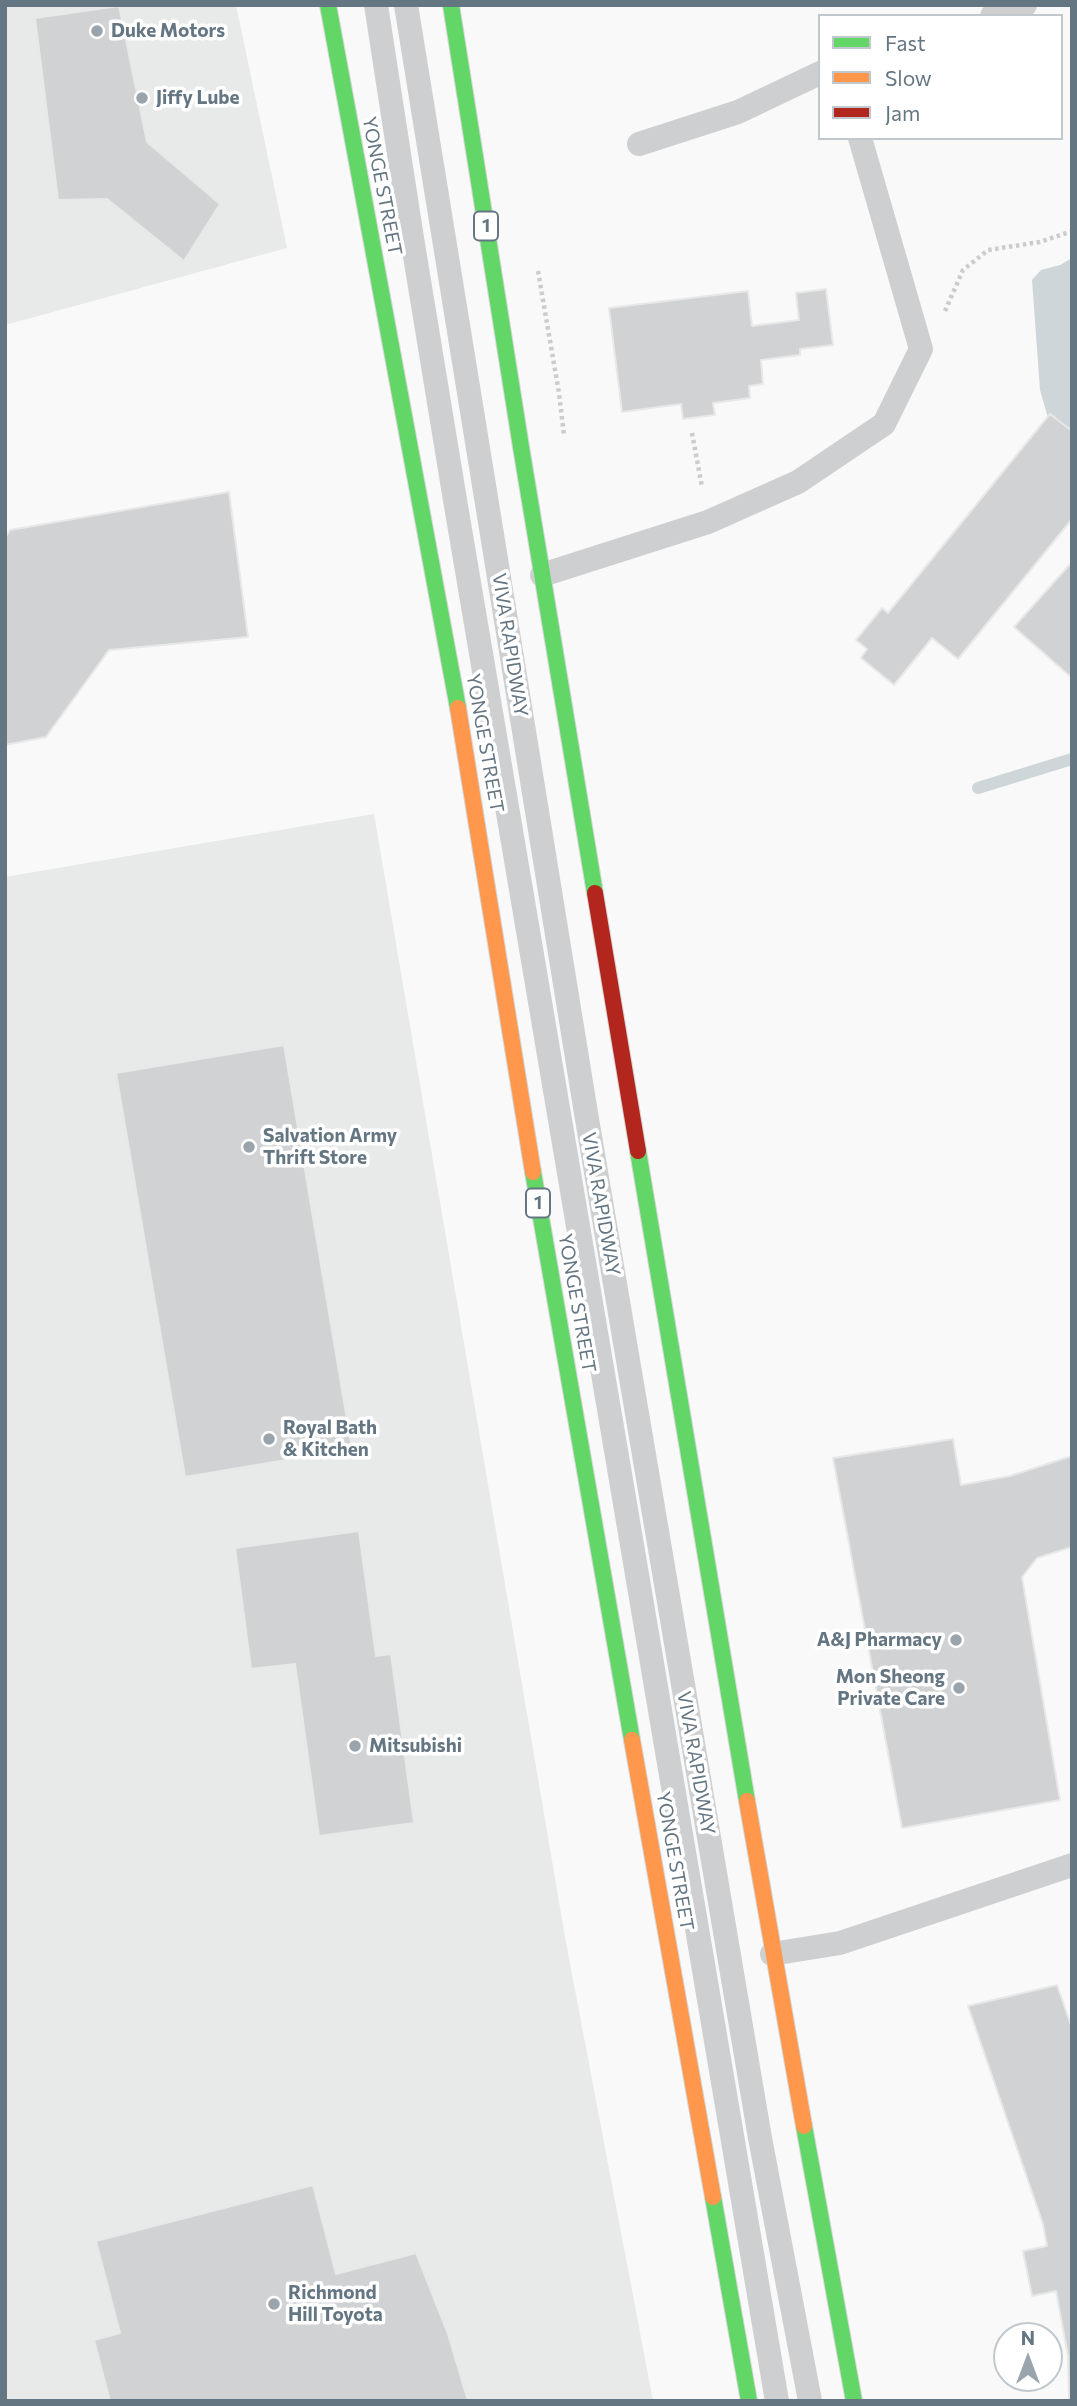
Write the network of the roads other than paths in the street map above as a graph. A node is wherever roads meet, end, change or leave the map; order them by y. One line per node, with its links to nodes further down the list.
1 (328, 5): 13 (main road, YONGE STREET / 1)
2 (376, 5): 14 (lane, VIVA RAPIDWAY)
3 (406, 5): 15 (lane, VIVA RAPIDWAY)
4 (451, 5): 10 (main road, 1)
5 (1025, 5): 6 (lane)
6 (998, 14)
7 (818, 74): 9 (lane)
8 (861, 140): 10 (lane)
9 (639, 144)
10 (542, 575): 12 (main road, 1)
11 (1072, 1865): 12 (lane)
12 (772, 1954): 16 (main road, 1)
13 (749, 2401)
14 (777, 2401)
15 (810, 2401)
16 (854, 2401)

